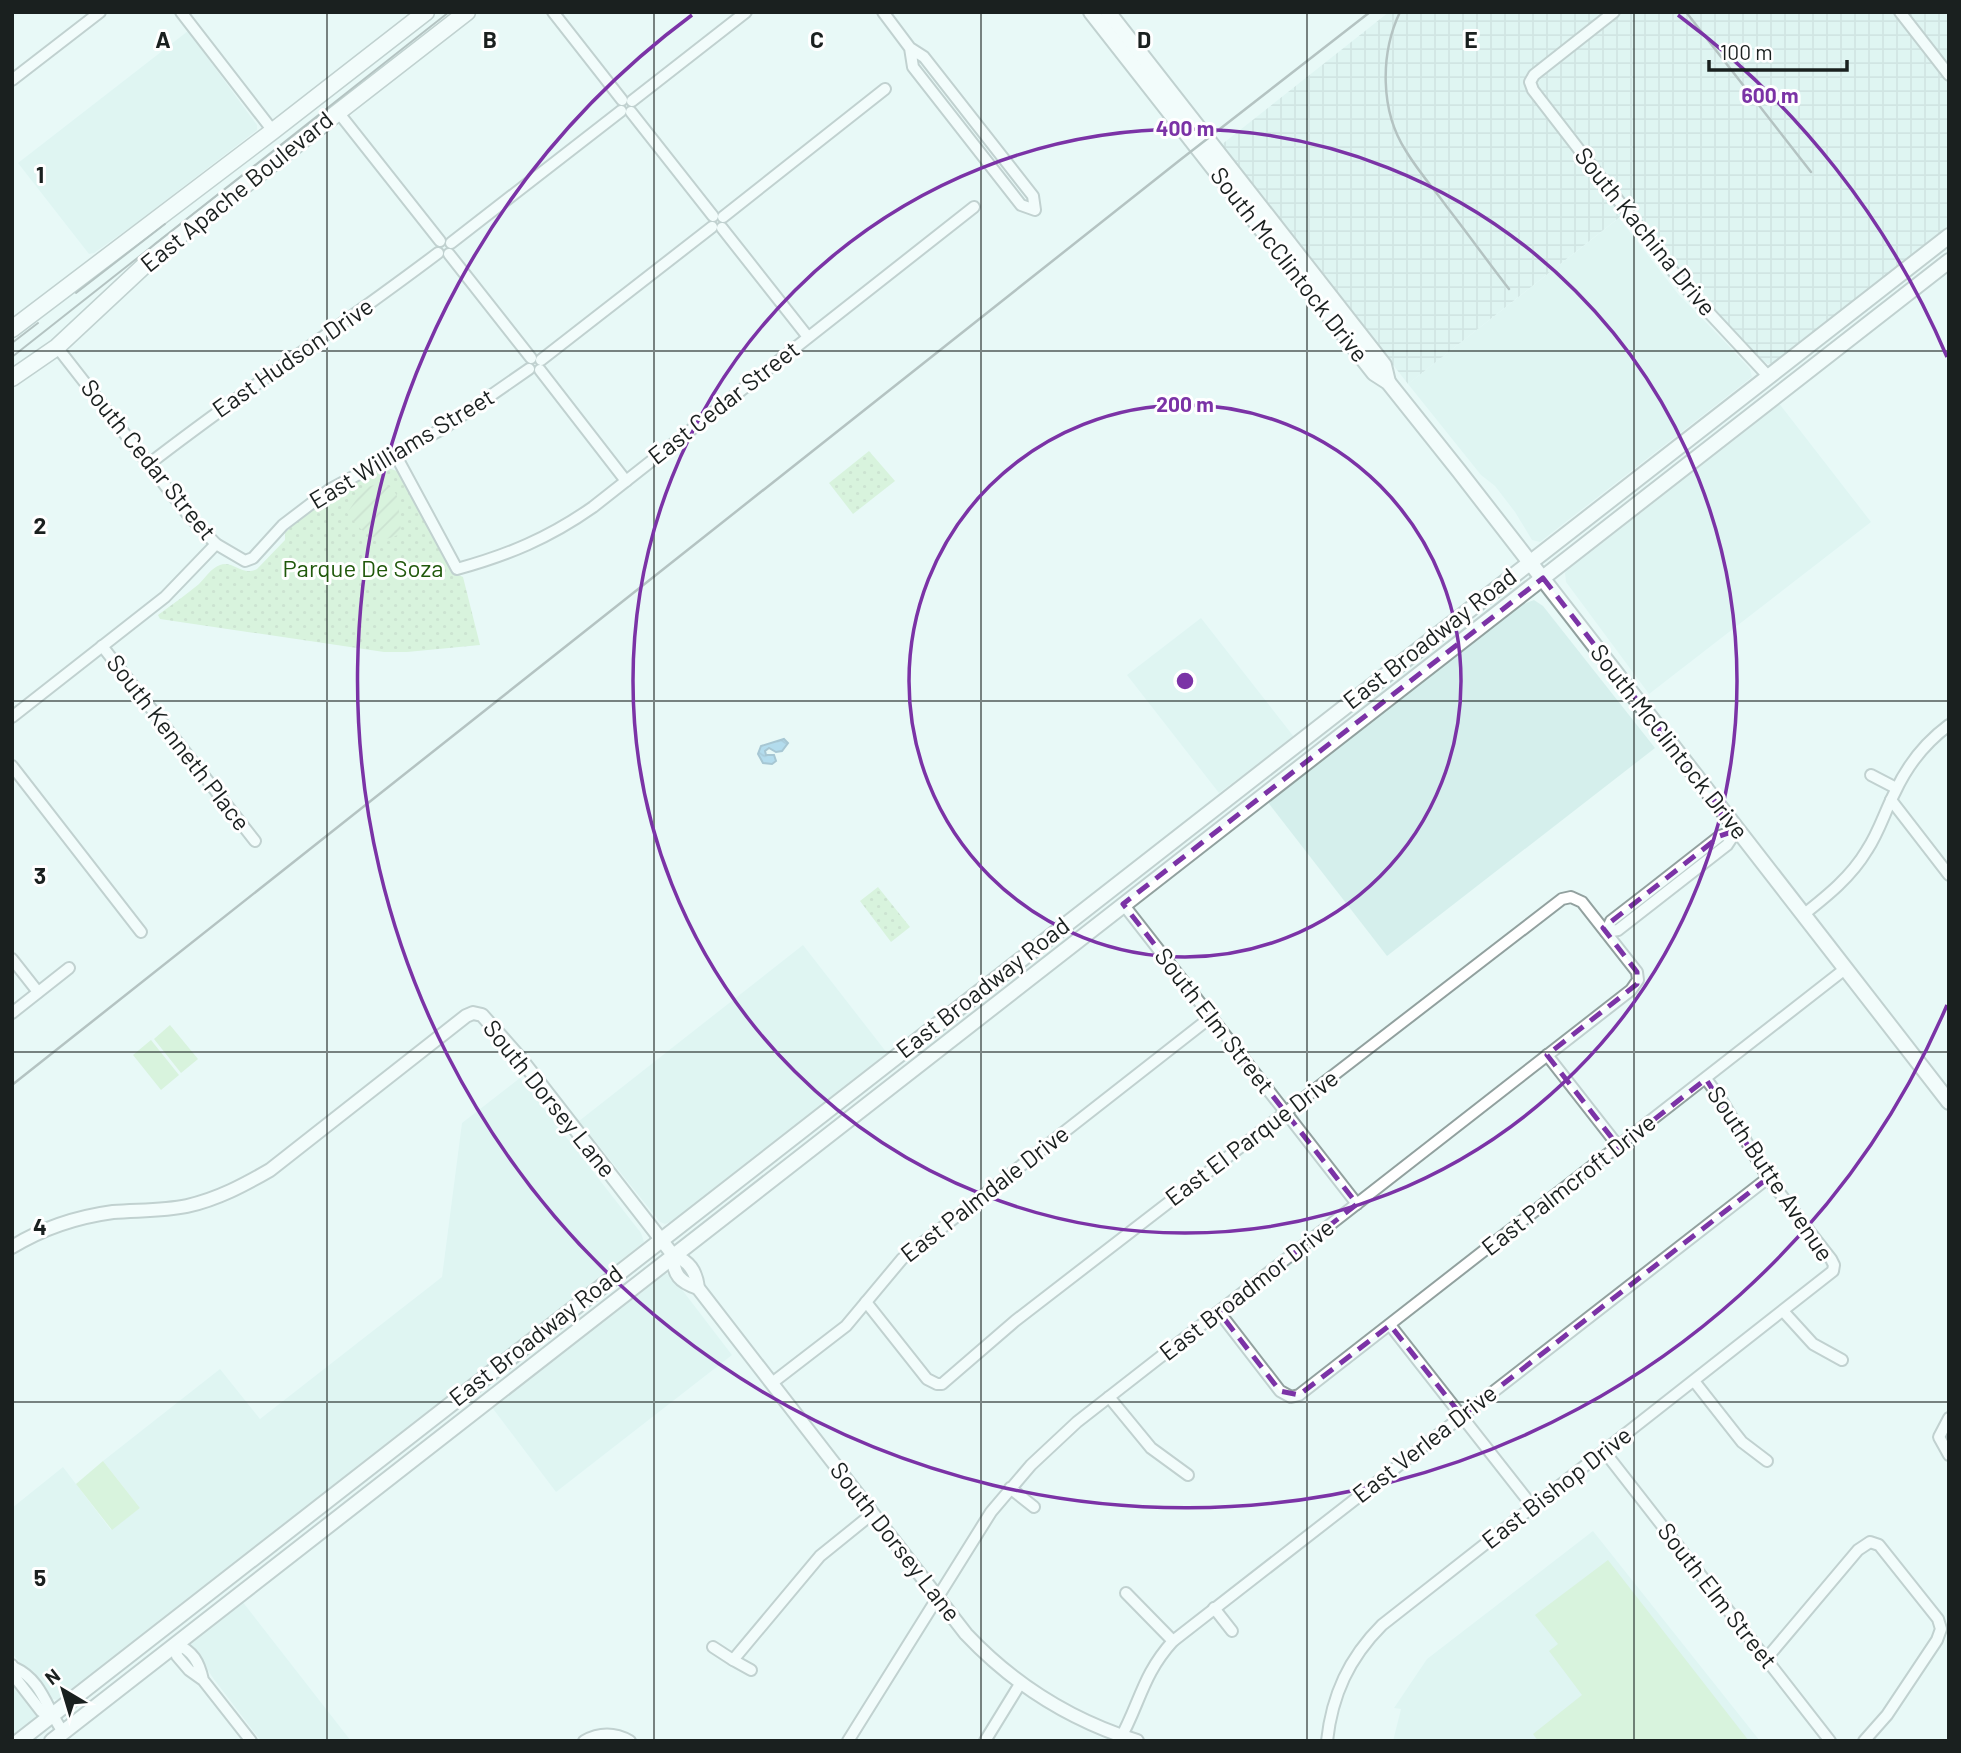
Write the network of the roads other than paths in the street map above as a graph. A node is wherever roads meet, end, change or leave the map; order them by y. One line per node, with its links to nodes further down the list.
1 (100, 12): 14 (street)
2 (181, 12): 18 (street)
3 (426, 12): 18 (main road, East Apache Boulevard)
4 (467, 12): 17 (main road, East Apache Boulevard)
5 (553, 12): 16 (street)
6 (746, 12): 16 (street, East Hudson Drive)
7 (883, 12): 12 (street)
8 (1091, 12): 30 (main road, South McClintock Drive)
9 (1108, 12): 30 (main road, South McClintock Drive)
10 (1614, 12): 28 (street, South Kachina Drive)
11 (1900, 12): 13 (street)
12 (910, 48): 12 (street)
13 (1949, 75)
14 (12, 80)
15 (885, 89): 20 (street, East Williams Street)
16 (627, 106): 20 (street); 22 (street, East Hudson Drive)
17 (338, 112): 22 (street); 26 (main road, East Apache Boulevard)
18 (273, 131): 24 (main road, East Apache Boulevard)
19 (974, 207): 25 (street, East Cedar Street)
20 (717, 222): 25 (street); 27 (street, East Williams Street)
21 (1949, 236): 28 (main road, East Broadway Road)
22 (445, 248): 27 (street); 35 (street, East Hudson Drive)
23 (1949, 261): 31 (main road, East Broadway Road)
24 (12, 329)
25 (808, 337): 36 (street, East Cedar Street)
26 (57, 347): 29 (main road, East Apache Boulevard); 35 (street, South Cedar Street)
27 (535, 364): 34 (street, East Williams Street); 36 (street)
28 (1768, 376): 31 (main road); 32 (main road, East Broadway Road)
29 (12, 379)
30 (1388, 382): 39 (main road, South McClintock Drive)
31 (1786, 388): 33 (main road, East Broadway Road)
32 (1723, 412): 33 (main road); 39 (main road, East Broadway Road)
33 (1705, 451): 40 (main road, East Broadway Road)
34 (395, 454): 36 (street, East Cedar Street); 38 (street, East Williams Street)
35 (149, 464): 37 (street, South Cedar Street)
36 (626, 481)
37 (216, 544): 38 (street, South Cedar Street); 41 (street)
38 (248, 561)
39 (1530, 561): 40 (main road, South McClintock Drive); 44 (main road, East Broadway Road)
40 (1543, 578): 45 (main road, East Broadway Road); 50 (main road, South McClintock Drive)
41 (102, 646): 42 (street); 51 (street, South Kenneth Place)
42 (12, 717)
43 (1949, 725): 48 (street)
44 (1315, 729): 45 (main road); 53 (main road, East Broadway Road)
45 (1327, 745): 55 (main road, East Broadway Road)
46 (12, 766): 57 (street)
47 (1871, 775): 48 (street)
48 (1896, 788): 49 (street)
49 (1891, 800): 52 (street); 56 (street)
50 (1737, 830): 56 (main road, South McClintock Drive); 58 (street)
51 (255, 841)
52 (1949, 875)
53 (1111, 888): 55 (main road); 66 (main road, East Broadway Road)
54 (1571, 897): 58 (street, East Broadmor Drive); 70 (street, East El Parque Drive)
55 (1123, 904): 64 (street, South Elm Street); 67 (main road, East Broadway Road)
56 (1802, 915): 61 (main road, South McClintock Drive)
57 (141, 932)
58 (1606, 932): 65 (street, East Broadmor Drive)
59 (12, 959): 62 (street)
60 (69, 968): 62 (street)
61 (1845, 970): 68 (street, East Palmcroft Drive); 69 (main road, South McClintock Drive)
62 (38, 992): 63 (street)
63 (12, 1013)
64 (1211, 1017): 70 (street, South Elm Street); 78 (street, East Palmdale Drive)
65 (1547, 1055): 71 (street); 73 (street, East Broadmor Drive)
66 (888, 1062): 67 (main road); 74 (main road, East Broadway Road)
67 (899, 1079): 76 (main road, East Broadway Road)
68 (1706, 1079): 71 (street, East Palmcroft Drive); 72 (street, South Butte Avenue)
69 (1949, 1102)
70 (1286, 1113): 73 (street, South Elm Street); 78 (street, East El Parque Drive)
71 (1619, 1147): 81 (street, East Palmcroft Drive)
72 (1768, 1178): 77 (street, South Butte Avenue); 88 (street, East Verlea Drive)
73 (1357, 1204): 80 (street, East Broadmor Drive)
74 (661, 1239): 75 (street, South Dorsey Lane); 76 (street, South Dorsey Lane); 85 (main road, East Broadway Road)
75 (12, 1247)
76 (673, 1255): 84 (street, South Dorsey Lane); 87 (main road, East Broadway Road)
77 (1834, 1269): 79 (street, East Bishop Drive)
78 (866, 1302): 84 (street, East Palmdale Drive)
79 (1783, 1311): 82 (street); 83 (street, East Bishop Drive)
80 (1219, 1312): 81 (street, East Palmcroft Drive); 86 (street, East Broadmor Drive)
81 (1390, 1325): 88 (street)
82 (1842, 1360)
83 (1694, 1381): 90 (street, East Bishop Drive); 92 (street)
84 (772, 1383): 99 (street, South Dorsey Lane)
85 (473, 1386): 87 (main road); 95 (main road, East Broadway Road)
86 (1109, 1397): 93 (street); 94 (street, East Broadmor Drive)
87 (486, 1402): 98 (main road, East Broadway Road)
88 (1462, 1416): 97 (street); 102 (street, East Verlea Drive)
89 (1949, 1418): 91 (street)
90 (1604, 1451): 97 (street, East Bishop Drive); 108 (street, South Elm Street)
91 (1949, 1455)
92 (1767, 1461)
93 (1188, 1475)
94 (1010, 1488): 96 (street); 101 (street, East Broadmor Drive)
95 (333, 1496): 98 (main road); 103 (main road, East Broadway Road)
96 (1034, 1507)
97 (1533, 1507): 123 (street, East Bishop Drive)
98 (345, 1512): 106 (main road, East Broadway Road)
99 (872, 1514): 101 (street, South Dorsey Lane); 109 (street)
100 (1126, 1592): 105 (street)
101 (937, 1598): 112 (street, South Dorsey Lane); 120 (street, East Broadmor Drive)
102 (1214, 1608): 104 (street); 105 (street, East Verlea Drive)
103 (163, 1627): 106 (main road); 113 (main road, East Broadway Road)
104 (1232, 1631)
105 (1173, 1640): 115 (street, East Verlea Drive)
106 (176, 1644): 114 (main road, East Broadway Road); 117 (street)
107 (713, 1647): 109 (street)
108 (1766, 1659): 124 (street, South Elm Street); 125 (street)
109 (733, 1660): 111 (street)
110 (14, 1666): 113 (street)
111 (751, 1670)
112 (1020, 1684): 115 (street, South Dorsey Lane); 121 (street)
113 (51, 1715): 114 (street); 116 (main road, East Broadway Road)
114 (57, 1736)
115 (1120, 1738): 122 (street, South Dorsey Lane)
116 (19, 1741)
117 (251, 1741)
118 (584, 1741): 119 (street)
119 (630, 1741)
120 (848, 1741)
121 (985, 1741)
122 (1137, 1741)
123 (1327, 1741)
124 (1830, 1741)
125 (1864, 1741)

